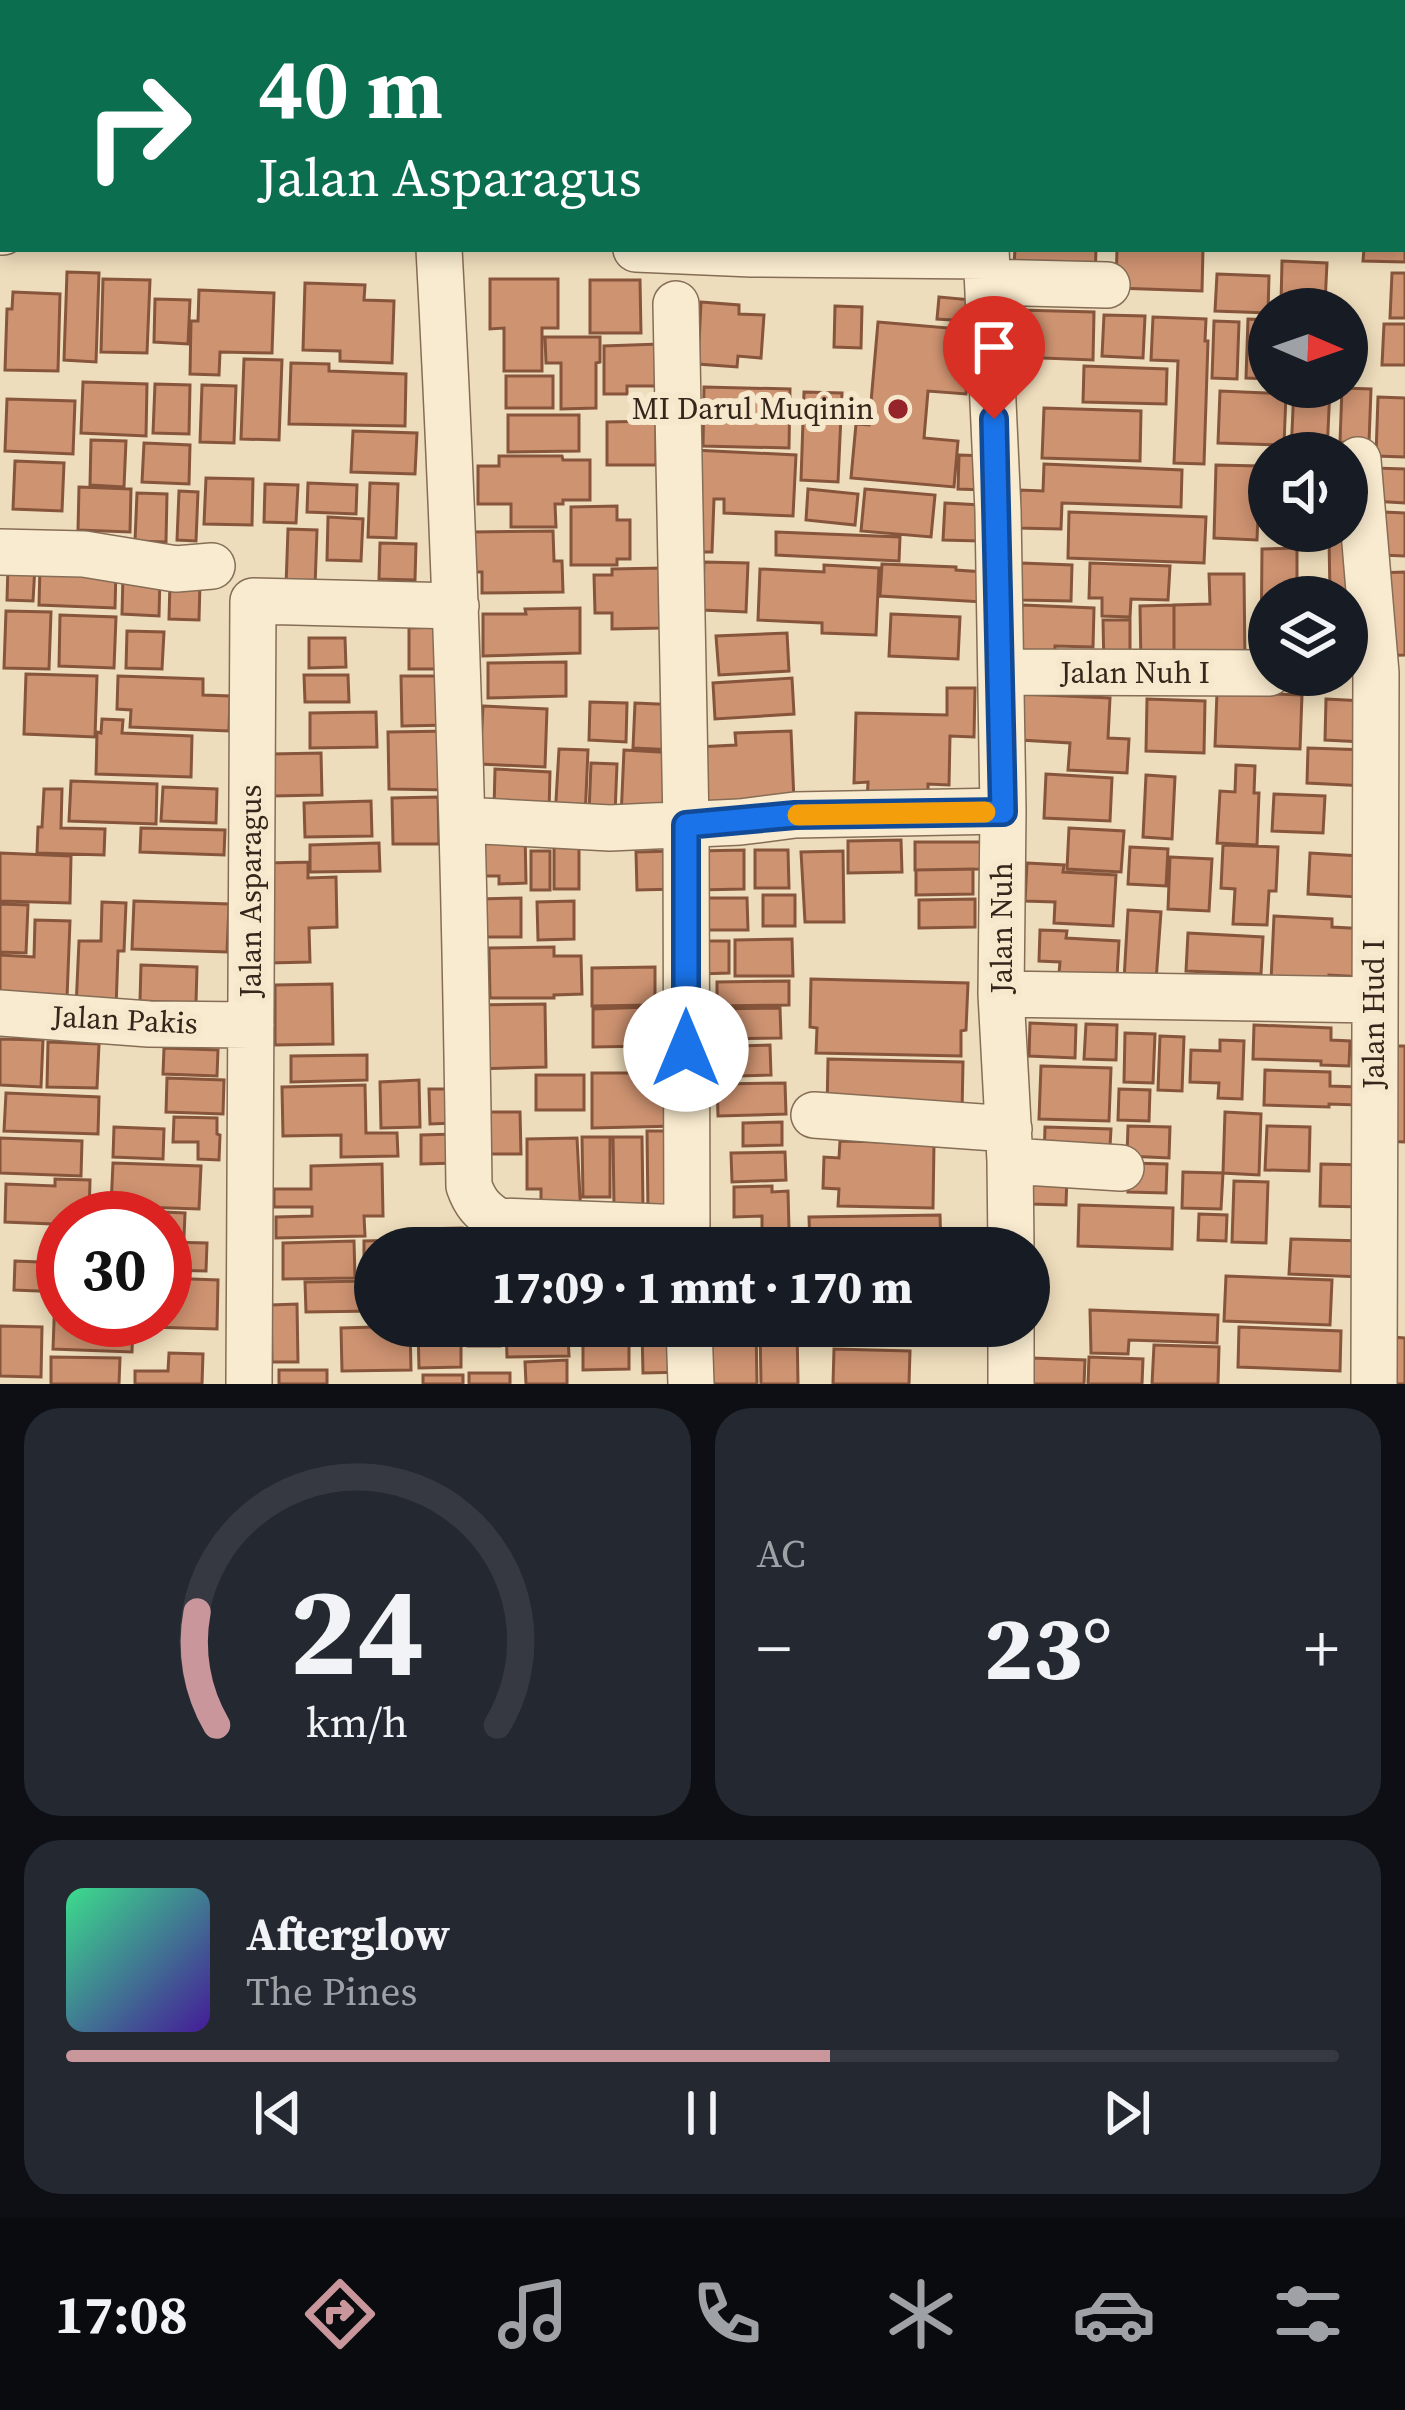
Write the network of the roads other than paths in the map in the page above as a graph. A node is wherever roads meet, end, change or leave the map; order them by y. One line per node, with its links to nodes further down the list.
1 (439, 252): 9 (street)
2 (706, 252): 3 (street)
3 (987, 262): 4 (street); 10 (street, Jalan Nuh)
4 (1107, 285)
5 (676, 304): 15 (street)
6 (0, 552): 8 (street)
7 (1366, 552): 12 (street, Jalan Hud I)
8 (212, 566)
9 (456, 606): 14 (street); 19 (street, Jalan Asparagus)
10 (1001, 672): 11 (street, Jalan Nuh I); 13 (street, Jalan Nuh)
11 (1248, 673)
12 (1376, 674): 17 (street, Jalan Hud I)
13 (1003, 812): 15 (street); 16 (street, Jalan Nuh)
14 (463, 820): 15 (street); 23 (street)
15 (686, 825): 24 (street)
16 (1001, 994): 17 (street); 21 (street, Jalan Nuh)
17 (1374, 1000): 26 (street, Jalan Hud I)
18 (0, 1013): 19 (street, Jalan Pakis)
19 (251, 1024): 29 (street, Jalan Asparagus)
20 (814, 1115): 21 (street)
21 (1009, 1145): 22 (street); 25 (street, Jalan Nuh)
22 (1120, 1168)
23 (564, 1227)
24 (686, 1227)
25 (1011, 1227)
26 (1389, 1286): 32 (street, Jalan Hud I)
27 (690, 1347): 30 (street)
28 (1011, 1347): 31 (street)
29 (249, 1384)
30 (691, 1384)
31 (1011, 1384)
32 (1374, 1384)

